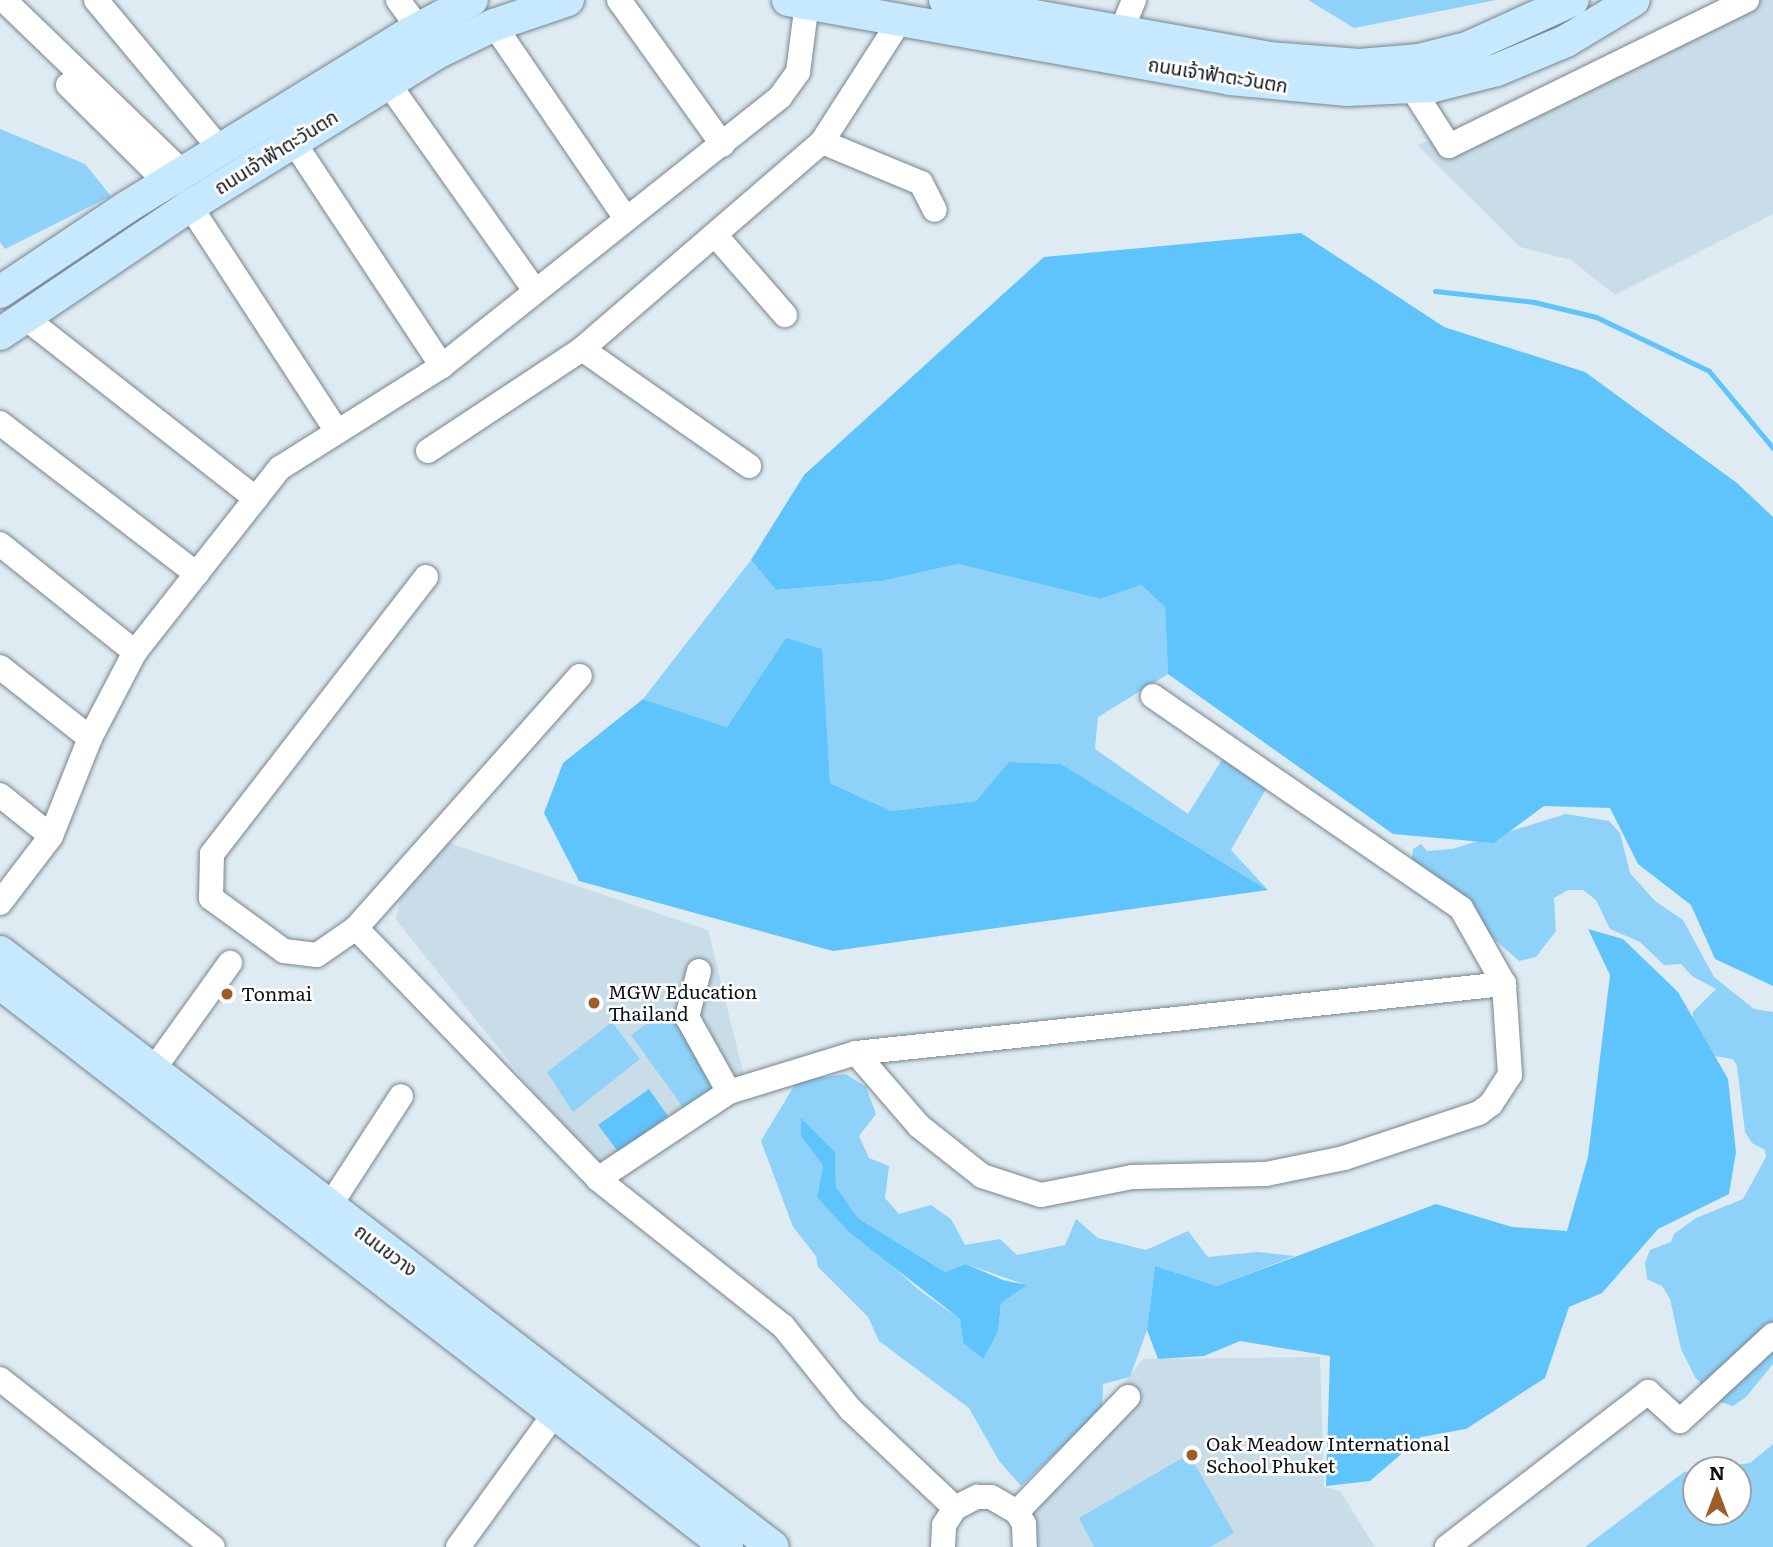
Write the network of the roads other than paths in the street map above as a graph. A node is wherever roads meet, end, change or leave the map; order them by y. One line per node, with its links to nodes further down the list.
1 (4, 0): 24 (street)
2 (96, 0): 23 (street)
3 (398, 0): 16 (street)
4 (472, 0): 16 (main road, ถนนเจ้าฟ้าตะวันตก)
5 (568, 0): 15 (main road, ถนนเจ้าฟ้าตะวันตก)
6 (619, 0): 22 (street)
7 (945, 0): 17 (main road, ถนนเจ้าฟ้าตะวันตก)
8 (1134, 0): 17 (street)
9 (1573, 0): 17 (main road, ถนนเจ้าฟ้าตะวันตก)
10 (1634, 0): 19 (main road, ถนนเจ้าฟ้าตะวันตก)
11 (1747, 0): 19 (street)
12 (798, 1): 14 (main road, ถนนเจ้าฟ้าตะวันตก); 22 (street)
13 (0, 19): 24 (street)
14 (901, 19): 19 (main road, ถนนเจ้าฟ้าตะวันตก); 21 (street)
15 (494, 25): 18 (main road, ถนนเจ้าฟ้าตะวันตก); 27 (street)
16 (418, 28): 23 (main road, ถนนเจ้าฟ้าตะวันตก)
17 (1121, 32)
18 (388, 83): 20 (main road, ถนนเจ้าฟ้าตะวันตก); 29 (street)
19 (1412, 88)
20 (293, 141): 25 (main road, ถนนเจ้าฟ้าตะวันตก); 34 (street)
21 (822, 142): 26 (street); 28 (street)
22 (723, 145): 27 (street)
23 (221, 150): 24 (main road, ถนนเจ้าฟ้าตะวันตก)
24 (175, 178): 30 (main road, ถนนเจ้าฟ้าตะวันตก)
25 (190, 206): 32 (main road, ถนนเจ้าฟ้าตะวันตก); 36 (street)
26 (935, 210)
27 (625, 217): 29 (street)
28 (716, 236): 31 (street); 33 (street)
29 (535, 291): 34 (street)
30 (0, 292)
31 (785, 315)
32 (11, 325): 39 (street)
33 (582, 349): 37 (street); 38 (street)
34 (442, 366): 36 (street)
35 (0, 422): 41 (street)
36 (335, 430): 39 (street)
37 (428, 451)
38 (750, 466)
39 (256, 499): 41 (street)
40 (0, 544): 43 (street)
41 (197, 574): 43 (street)
42 (426, 577): 51 (street)
43 (135, 652): 47 (street)
44 (0, 667): 47 (street)
45 (580, 677): 51 (street)
46 (1153, 696): 56 (street)
47 (90, 738): 49 (street)
48 (0, 795): 49 (street)
49 (51, 836): 50 (street)
50 (0, 903)
51 (356, 928): 61 (street)
52 (0, 952): 58 (main road, ถนนขวาง)
53 (230, 963): 58 (street)
54 (699, 971): 59 (street)
55 (0, 983): 64 (main road, ถนนขวาง)
56 (1504, 984): 57 (street); 57 (street)
57 (856, 1053): 59 (street)
58 (153, 1070): 62 (main road, ถนนขวาง)
59 (729, 1092): 61 (street)
60 (401, 1096): 62 (street)
61 (598, 1179): 69 (street)
62 (329, 1206): 64 (main road, ถนนขวาง)
63 (1773, 1335): 76 (street)
64 (500, 1353): 67 (main road, ถนนขวาง); 73 (main road, ถนนขวาง)
65 (0, 1379): 70 (street)
66 (1128, 1397): 68 (street)
67 (555, 1413): 71 (street); 72 (main road, ถนนขวาง)
68 (1017, 1512): 69 (street); 75 (street)
69 (947, 1527): 74 (street)
70 (213, 1547)
71 (458, 1547)
72 (727, 1547)
73 (773, 1547)
74 (927, 1547)
75 (1025, 1547)
76 (1447, 1547)

